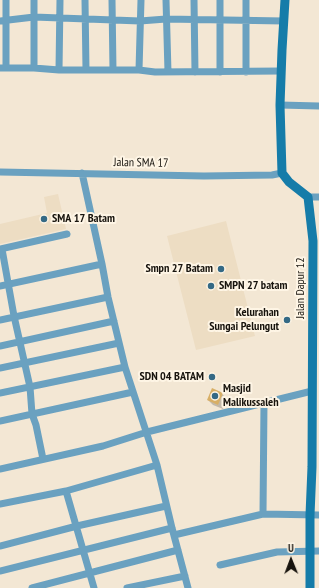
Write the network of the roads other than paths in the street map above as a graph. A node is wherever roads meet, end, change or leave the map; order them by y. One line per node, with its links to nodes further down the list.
1 (6, 0): 20 (street)
2 (34, 0): 12 (street)
3 (60, 0): 13 (street)
4 (85, 0): 14 (street)
5 (112, 0): 15 (street)
6 (141, 0): 21 (street)
7 (166, 0): 16 (street)
8 (194, 0): 17 (street)
9 (220, 0): 18 (street)
10 (246, 0): 19 (street)
11 (285, 0): 22 (street)
12 (34, 17): 13 (street); 20 (street); 24 (street)
13 (60, 18): 14 (street); 25 (street)
14 (85, 19): 15 (street); 26 (street)
15 (112, 19): 21 (street); 27 (street)
16 (166, 19): 17 (street); 21 (street); 30 (street)
17 (194, 20): 18 (street); 31 (street)
18 (220, 20): 19 (street); 32 (street)
19 (246, 20): 22 (street); 33 (street)
20 (3, 21): 23 (street)
21 (140, 21): 28 (street)
22 (284, 21): 29 (street)
23 (3, 67): 24 (street)
24 (34, 68): 25 (street)
25 (59, 70): 26 (street)
26 (86, 70): 27 (street)
27 (113, 70): 28 (street)
28 (139, 70): 30 (street)
29 (281, 71): 33 (street); 34 (street)
30 (168, 72): 31 (street)
31 (195, 72): 32 (street)
32 (220, 72): 33 (street)
33 (246, 72)
34 (280, 105): 35 (street); 37 (street)
35 (319, 106)
36 (0, 172): 38 (street, Jalan SMA 17)
37 (282, 173): 38 (street, Jalan SMA 17); 39 (street)
38 (82, 174): 44 (street)
39 (308, 197): 40 (street); 42 (street, Jalan Dapur 12)
40 (319, 197)
41 (67, 234): 43 (street)
42 (316, 241): 45 (street, Jalan Dapur 12)
43 (1, 249): 46 (street)
44 (102, 264): 46 (street); 48 (street)
45 (316, 279): 52 (street, Jalan Dapur 12)
46 (8, 284): 47 (street); 49 (street)
47 (0, 286)
48 (108, 297): 49 (street); 51 (street)
49 (14, 316): 50 (street); 53 (street)
50 (0, 320)
51 (114, 321): 53 (street); 54 (street)
52 (316, 324): 56 (street, Jalan Dapur 12)
53 (20, 342): 55 (street); 57 (street)
54 (119, 344): 57 (street); 58 (street)
55 (0, 346)
56 (316, 355): 60 (street, Jalan Dapur 12)
57 (24, 362): 59 (street); 61 (street)
58 (125, 367): 61 (street); 63 (street)
59 (0, 368)
60 (316, 379): 62 (street, Jalan Dapur 12)
61 (30, 387): 64 (street); 66 (street)
62 (312, 391): 65 (street); 69 (street, Jalan Dapur 12)
63 (133, 392): 66 (street); 68 (street)
64 (0, 393)
65 (264, 403): 68 (street); 78 (street)
66 (32, 414): 67 (street); 70 (street)
67 (0, 421)
68 (147, 432): 70 (street); 71 (street)
69 (316, 434): 72 (street, Jalan Dapur 12)
70 (44, 459): 73 (street)
71 (157, 465): 75 (street); 77 (street)
72 (316, 467): 74 (street, Jalan Dapur 12)
73 (0, 469)
74 (315, 490): 79 (street, Jalan Dapur 12)
75 (66, 491): 76 (street); 80 (street)
76 (0, 504)
77 (166, 506): 80 (street); 81 (street)
78 (263, 514): 79 (street); 81 (street)
79 (314, 515): 85 (street, Jalan Dapur 12)
80 (77, 526): 82 (street); 84 (street)
81 (173, 531): 83 (street); 84 (street)
82 (0, 546)
83 (178, 550): 88 (street); 89 (street)
84 (83, 551): 87 (street); 88 (street)
85 (314, 551): 86 (street); 94 (street, Jalan Dapur 12)
86 (220, 565)
87 (0, 571)
88 (90, 573): 90 (street); 91 (street)
89 (185, 576): 92 (street); 93 (street)
90 (32, 588)
91 (94, 588)
92 (127, 588)
93 (188, 588)
94 (310, 588)

